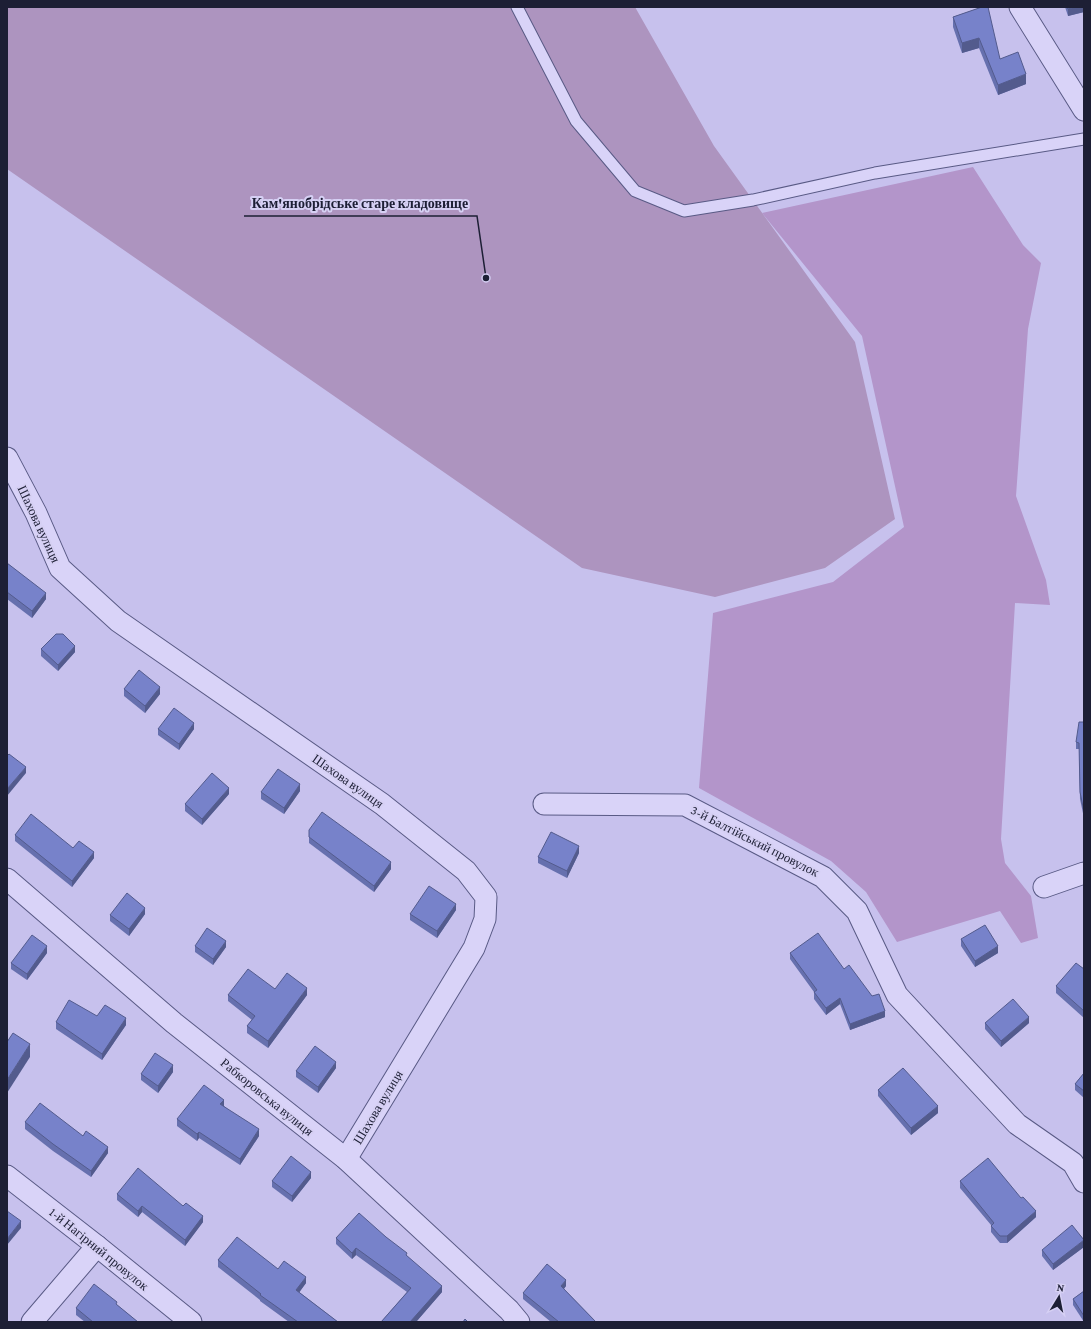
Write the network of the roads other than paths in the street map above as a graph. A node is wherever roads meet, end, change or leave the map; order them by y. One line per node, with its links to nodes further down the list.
1 (517, 7): 4 (lane)
2 (1020, 7): 3 (street)
3 (1084, 110)
4 (1084, 140)
5 (7, 458): 10 (street, Шахова вулиця)
6 (544, 804): 12 (street, 3-й Балтійський провулок)
7 (1084, 873): 9 (street)
8 (7, 880): 10 (street, Рабкоровська вулиця)
9 (1044, 887)
10 (346, 1159): 16 (street, Рабкоровська вулиця)
11 (7, 1176): 13 (street, 1-й Нагірний провулок)
12 (1084, 1182)
13 (97, 1246): 14 (street); 15 (street, 1-й Нагірний провулок)
14 (32, 1322)
15 (191, 1322)
16 (519, 1322)

